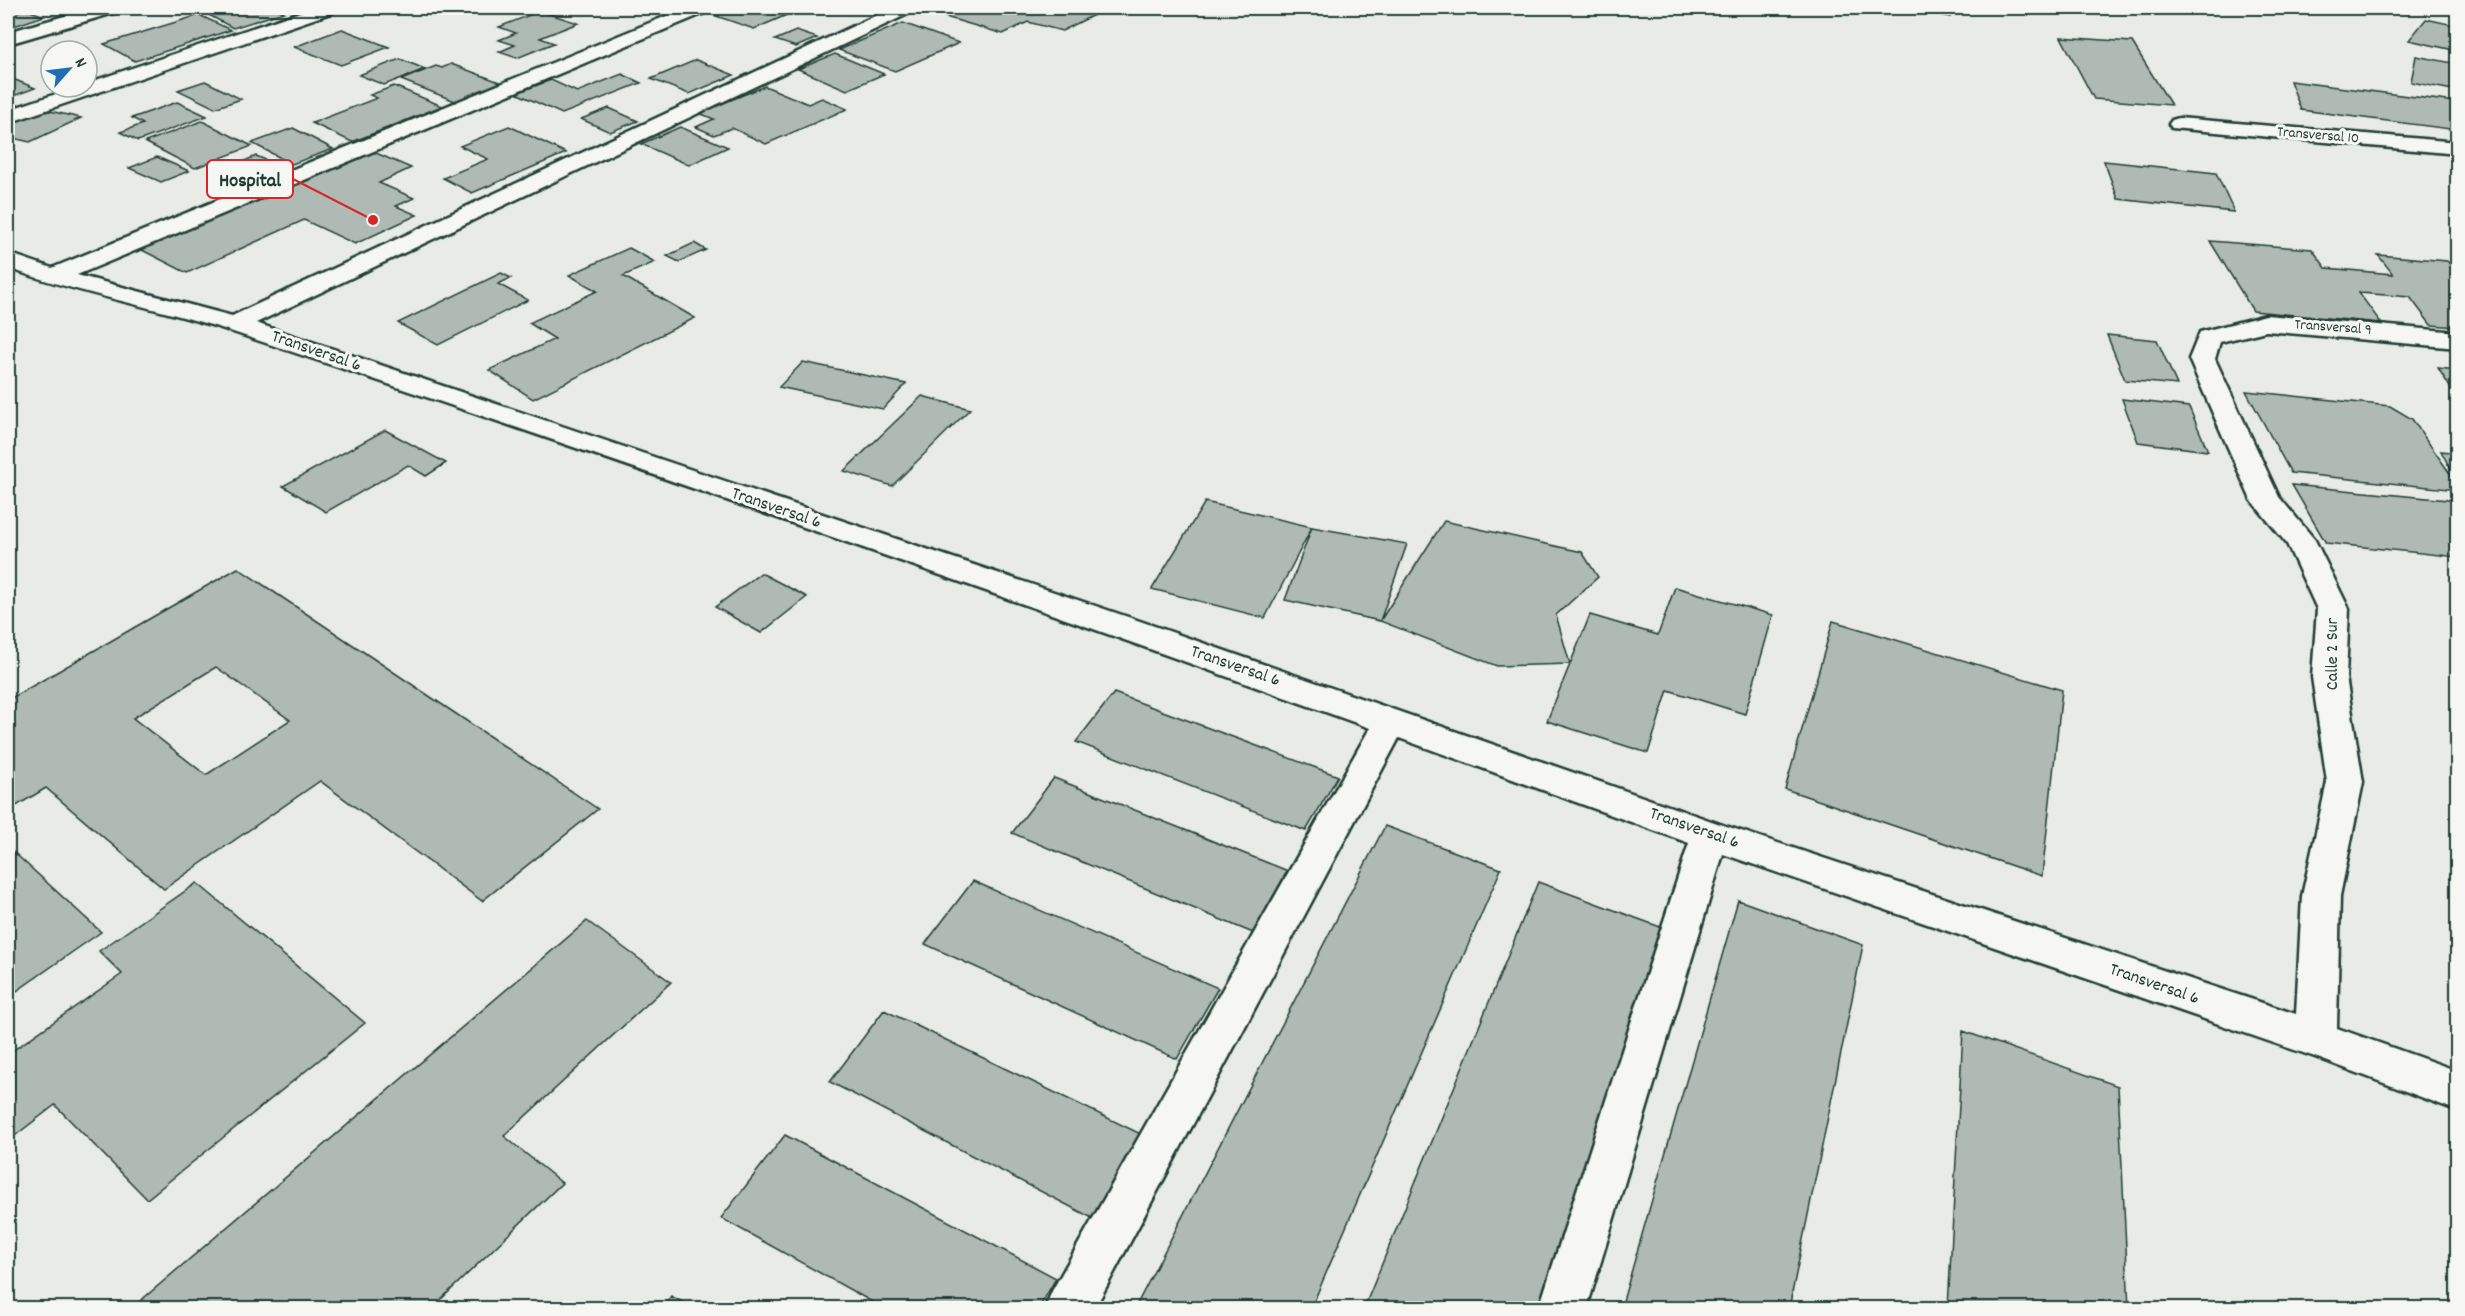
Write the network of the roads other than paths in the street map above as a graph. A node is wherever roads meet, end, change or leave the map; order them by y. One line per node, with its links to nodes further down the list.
1 (111, 8): 5 (street)
2 (328, 8): 6 (street)
3 (701, 8): 10 (street)
4 (906, 8): 11 (street)
5 (8, 38)
6 (8, 117)
7 (2179, 124): 8 (street, Transversal 10)
8 (2457, 147)
9 (8, 260): 10 (street, Transversal 6)
10 (53, 276): 11 (street, Transversal 6)
11 (234, 324): 14 (street, Transversal 6)
12 (2209, 337): 13 (street, Transversal 9); 16 (street, Calle 2 Sur)
13 (2457, 340)
14 (1391, 722): 15 (street, Transversal 6); 18 (street)
15 (1710, 835): 16 (street, Transversal 6); 19 (street)
16 (2316, 1039): 17 (street, Transversal 6)
17 (2457, 1092)
18 (1069, 1308)
19 (1563, 1308)

